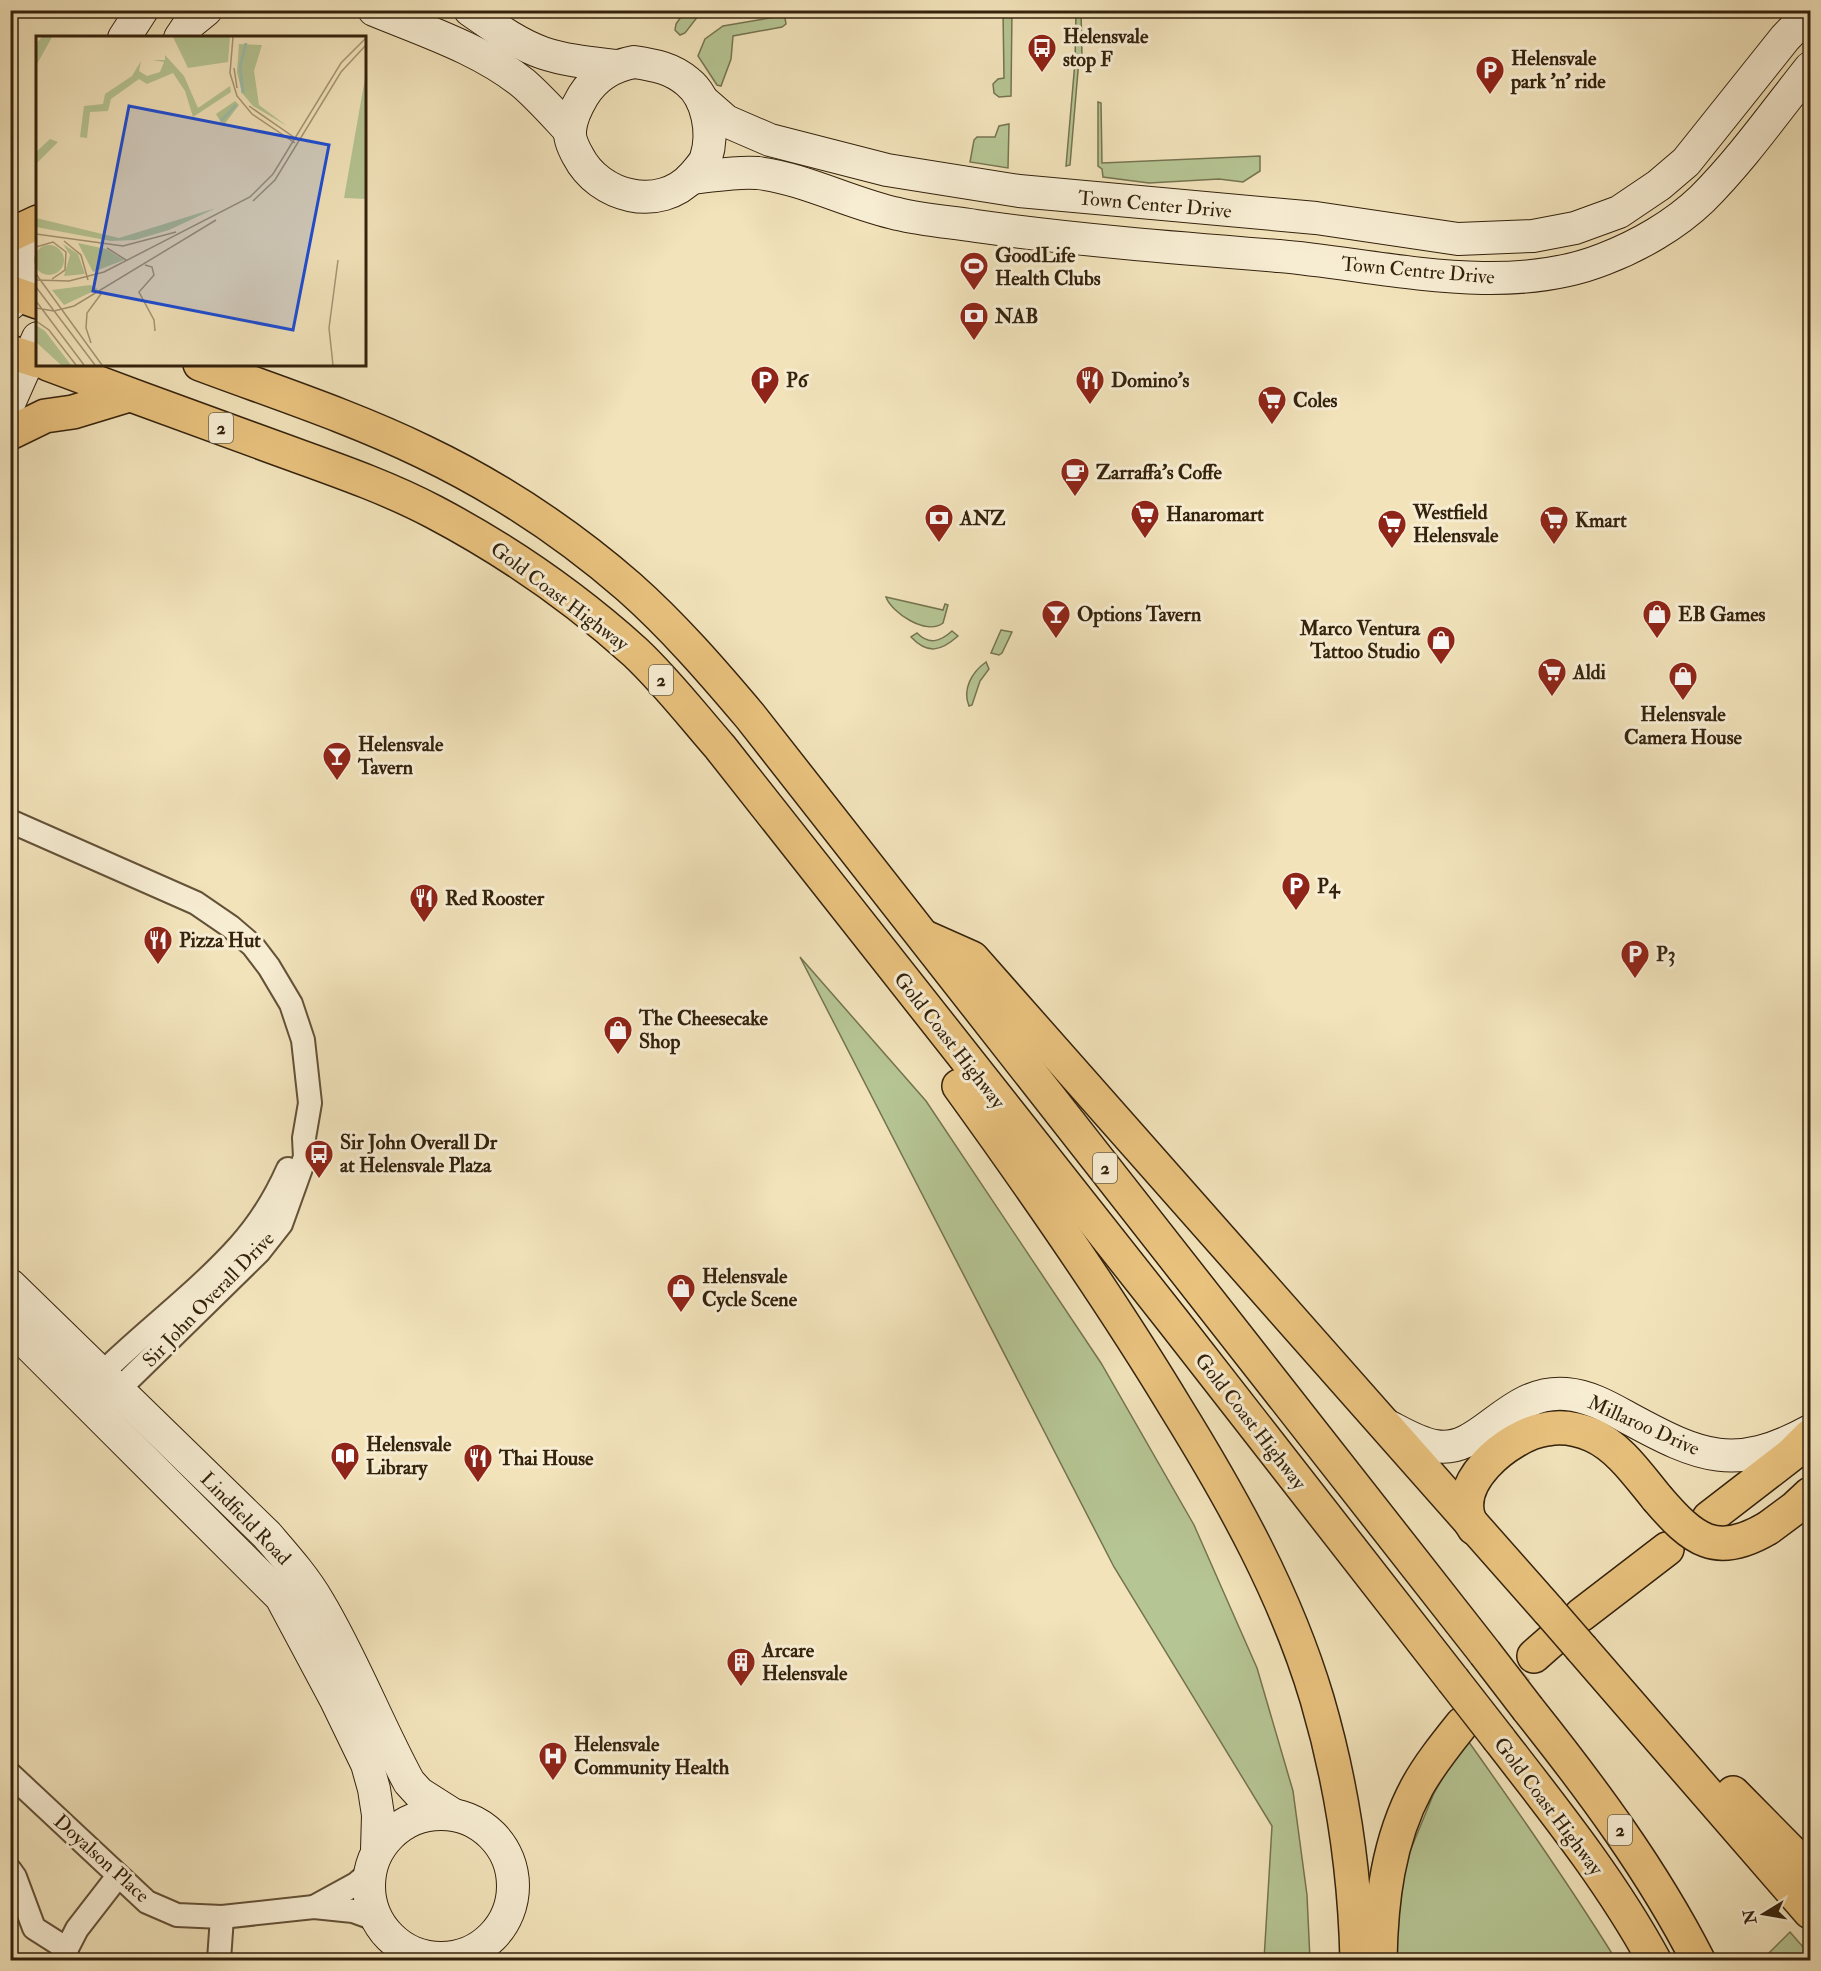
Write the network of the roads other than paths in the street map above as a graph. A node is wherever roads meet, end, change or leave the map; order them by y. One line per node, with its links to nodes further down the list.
1 (142, 10): 6 (street)
2 (206, 10): 7 (street)
3 (374, 10): 11 (street)
4 (470, 10): 8 (street)
5 (1810, 12): 13 (street, Town Center Drive)
6 (125, 36)
7 (181, 36)
8 (617, 66): 10 (street); 11 (street)
9 (1810, 68): 16 (street, Town Centre Drive)
10 (702, 100): 12 (street); 13 (street, Town Center Drive)
11 (570, 131): 12 (street)
12 (691, 178): 16 (street)
13 (1053, 195): 16 (street)
14 (36, 223): 15 (highway)
15 (10, 235)
16 (1052, 237)
17 (36, 242): 18 (street)
18 (18, 298)
19 (33, 354): 23 (street)
20 (61, 366): 22 (highway, Gold Coast Highway / 2)
21 (205, 366): 26 (highway, Gold Coast Highway / 2)
22 (129, 395): 24 (highway); 27 (highway, Gold Coast Highway / 2)
23 (10, 401)
24 (10, 433)
25 (10, 821): 30 (street, Sir John Overall Drive)
26 (922, 936): 31 (highway); 58 (highway, Gold Coast Highway / 2, bridge)
27 (920, 1003): 55 (highway); 57 (highway, Gold Coast Highway / 2, bridge)
28 (10, 1285): 30 (street, Lindfield Road)
29 (10, 1326): 30 (street, Lindfield Road)
30 (98, 1393): 42 (street, Lindfield Road); 43 (street, Lindfield Road)
31 (1384, 1424): 32 (street, Millaroo Drive); 36 (highway)
32 (1810, 1430)
33 (1810, 1436): 35 (highway)
34 (1810, 1494): 36 (highway, bridge)
35 (1708, 1518)
36 (1474, 1528): 40 (highway, bridge)
37 (1667, 1549): 38 (highway)
38 (1581, 1616)
39 (1462, 1724): 56 (highway)
40 (1687, 1770): 45 (highway); 48 (highway)
41 (10, 1774): 46 (street, Doyalson Place)
42 (452, 1814): 43 (street); 53 (street)
43 (373, 1862): 47 (street, Doyalson Place); 50 (street)
44 (10, 1870): 51 (street)
45 (1810, 1871)
46 (118, 1876): 49 (street, Doyalson Place); 51 (street)
47 (314, 1907): 49 (street, Doyalson Place); 50 (street, Doyalson Place)
48 (1810, 1912)
49 (222, 1917): 54 (street)
50 (375, 1919): 52 (street)
51 (64, 1955)
52 (409, 1956): 53 (street)
53 (465, 1957)
54 (219, 1960)
55 (1358, 1960)
56 (1380, 1960)
57 (1654, 1960)
58 (1698, 1960)

